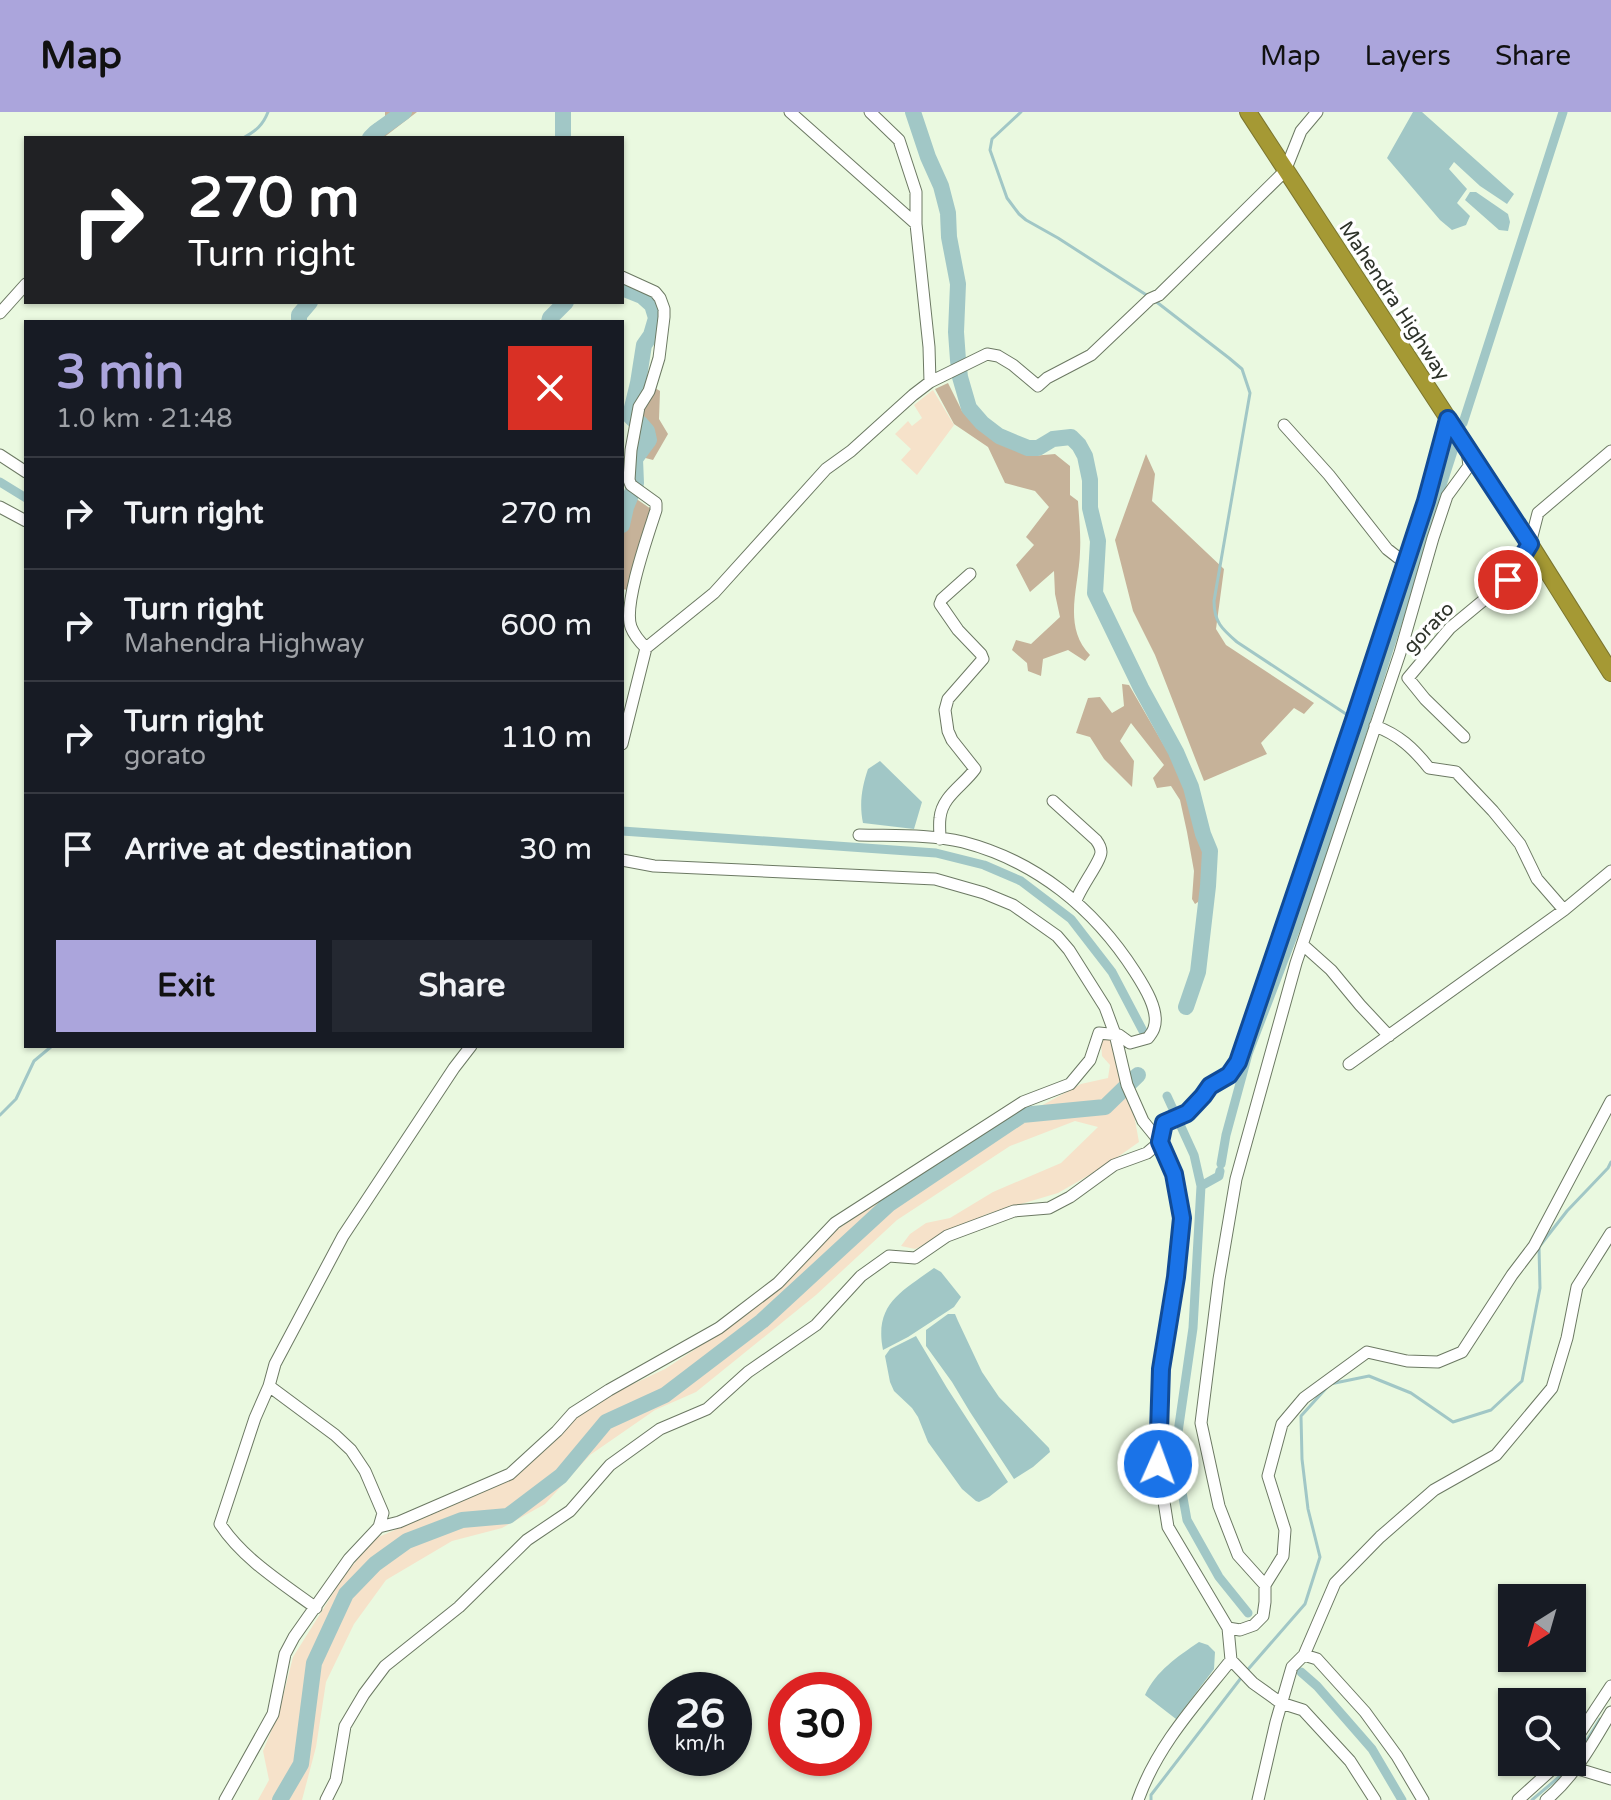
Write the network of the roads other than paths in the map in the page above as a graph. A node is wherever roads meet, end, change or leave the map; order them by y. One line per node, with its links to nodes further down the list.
1 (790, 112): 6 (street)
2 (870, 112): 6 (street)
3 (1248, 112): 5 (highway, Mahendra Highway)
4 (1317, 112): 5 (street)
5 (1285, 171): 10 (street); 11 (highway, Mahendra Highway)
6 (916, 224): 10 (street)
7 (624, 278): 22 (street)
8 (24, 286): 9 (street)
9 (0, 313)
10 (930, 382): 22 (street)
11 (1448, 419): 13 (highway, Mahendra Highway); 20 (street)
12 (1284, 425): 20 (street)
13 (1467, 450): 19 (highway, Mahendra Highway); 24 (street)
14 (1611, 451): 19 (street)
15 (0, 455): 16 (street)
16 (24, 471)
17 (0, 507): 18 (street)
18 (24, 520)
19 (1530, 544): 23 (highway, Mahendra Highway); 26 (street, gorato)
20 (1405, 563): 40 (street)
21 (970, 574): 29 (street)
22 (646, 648): 25 (street)
23 (1611, 673)
24 (1375, 726): 33 (street); 34 (street)
25 (624, 736)
26 (1464, 737)
27 (1053, 801): 32 (street)
28 (859, 835): 29 (street)
29 (940, 839): 32 (street)
30 (624, 860): 35 (street)
31 (1611, 871): 33 (street)
32 (1076, 901): 35 (street)
33 (1564, 910): 36 (street)
34 (1303, 945): 36 (street); 44 (street)
35 (1115, 1034): 40 (street); 43 (street)
36 (1389, 1036): 38 (street)
37 (469, 1048): 42 (street)
38 (1349, 1064)
39 (1611, 1101): 44 (street)
40 (1160, 1142): 46 (street); 59 (street)
41 (1611, 1233): 47 (street)
42 (269, 1386): 43 (street); 45 (street)
43 (379, 1527): 45 (street)
44 (1265, 1585): 46 (street)
45 (316, 1608): 58 (street)
46 (1228, 1628): 48 (street)
47 (1304, 1655): 50 (street); 63 (street)
48 (1231, 1660): 50 (street); 60 (street)
49 (1609, 1693): 52 (street)
50 (1281, 1703): 61 (street); 62 (street)
51 (1611, 1712): 53 (street)
52 (1586, 1725)
53 (1586, 1753)
54 (1586, 1771): 57 (street)
55 (1545, 1776): 64 (street)
56 (1568, 1776): 65 (street)
57 (1611, 1779)
58 (225, 1800)
59 (326, 1800)
60 (1138, 1800)
61 (1258, 1800)
62 (1375, 1800)
63 (1423, 1800)
64 (1518, 1800)
65 (1546, 1800)

